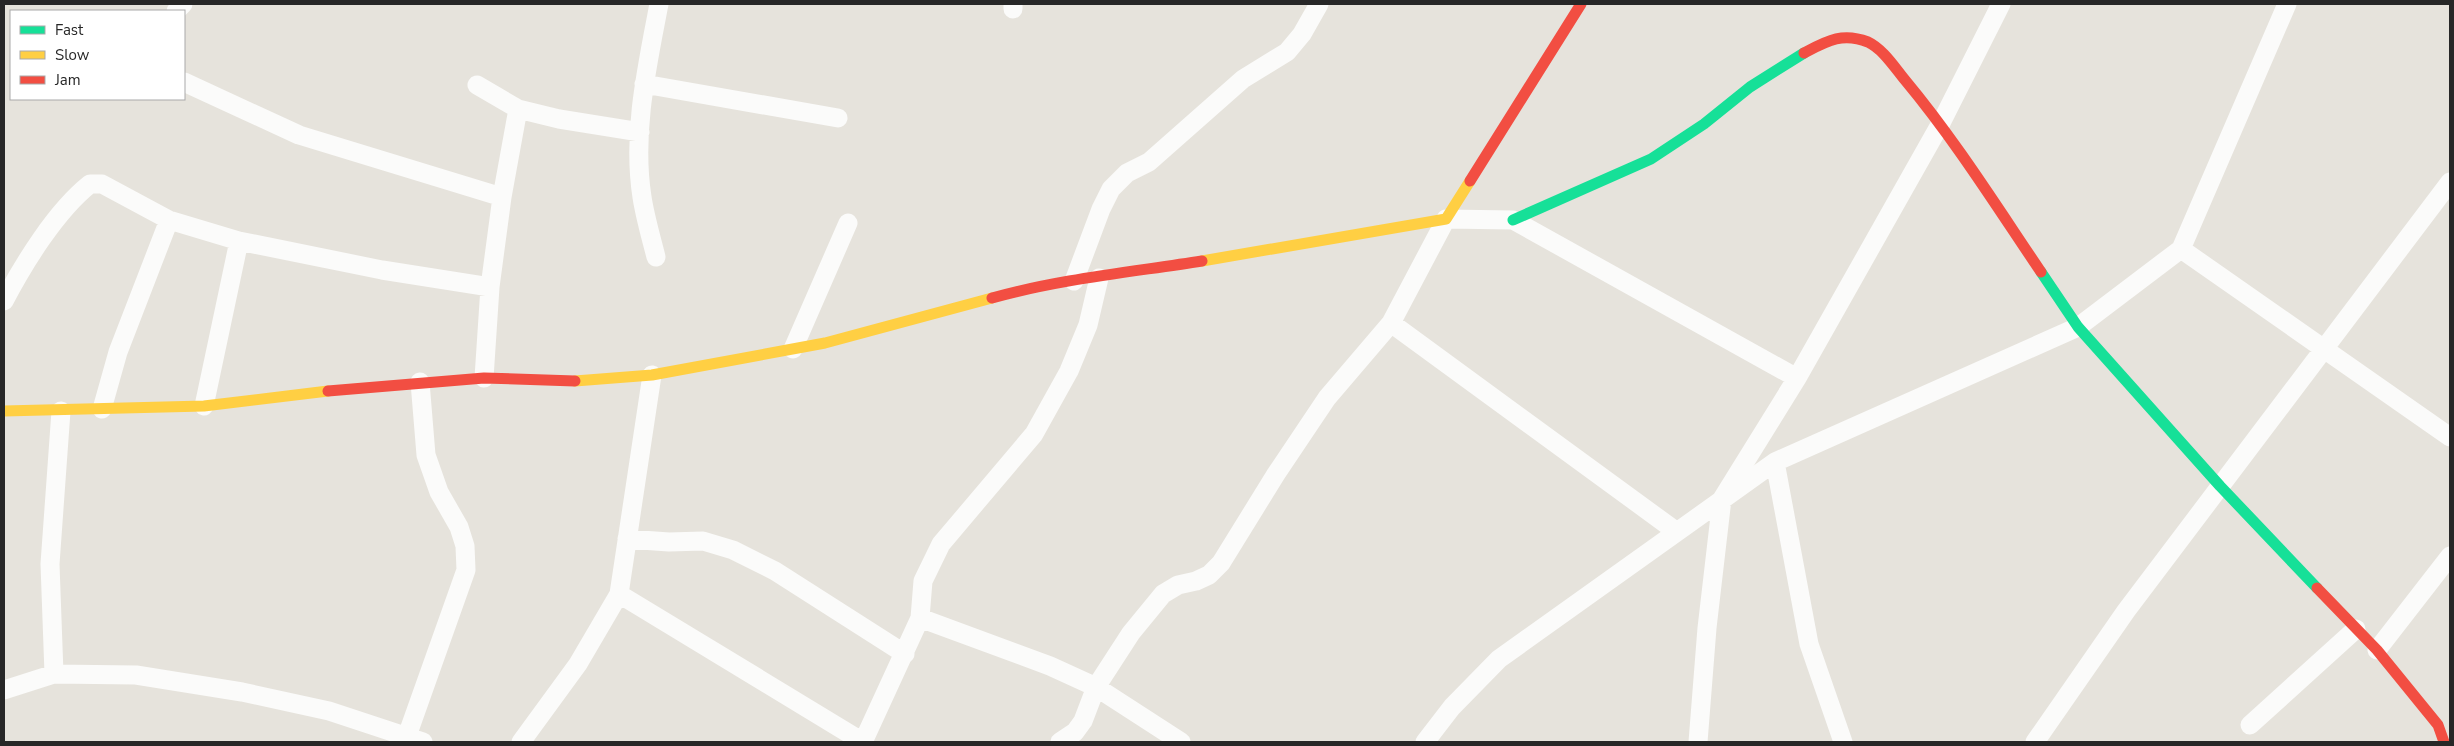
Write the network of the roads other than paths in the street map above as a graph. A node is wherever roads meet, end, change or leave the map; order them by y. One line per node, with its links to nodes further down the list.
1 (659, 4): 7 (street)
2 (1319, 4): 23 (street)
3 (1581, 4): 15 (street)
4 (2001, 4): 11 (street)
5 (2287, 4): 20 (street)
6 (185, 82): 14 (street)
7 (644, 84): 10 (street); 12 (street)
8 (477, 86): 9 (street)
9 (518, 108): 12 (street); 14 (street)
10 (838, 118)
11 (1941, 123): 17 (street); 27 (street); 32 (street)
12 (640, 132): 21 (street)
13 (2450, 182): 29 (street)
14 (502, 197): 24 (street)
15 (1446, 219): 17 (street); 22 (street); 26 (street)
16 (169, 220): 19 (street); 25 (street); 35 (street)
17 (1513, 220): 32 (street)
18 (848, 223): 28 (street)
19 (238, 241): 24 (street); 34 (street)
20 (2181, 249): 27 (street); 29 (street)
21 (656, 257)
22 (1099, 278): 23 (street); 46 (street)
23 (1074, 281): 28 (street)
24 (490, 288): 31 (street)
25 (4, 301)
26 (1391, 323): 42 (street); 51 (street)
27 (2078, 327): 39 (street); 40 (street)
28 (793, 349): 30 (street)
29 (2325, 349): 38 (street); 40 (street)
30 (652, 375): 31 (street); 43 (street)
31 (484, 378): 33 (street)
32 (1797, 378): 41 (street)
33 (420, 382): 34 (street); 54 (street)
34 (204, 406): 35 (street)
35 (102, 409): 36 (street)
36 (61, 411): 37 (street); 50 (street)
37 (4, 412)
38 (2450, 437)
39 (1775, 462): 41 (street); 61 (street)
40 (2220, 486): 47 (street); 62 (street)
41 (1722, 499): 42 (street); 60 (street)
42 (1677, 532): 59 (street)
43 (627, 539): 45 (street); 49 (street)
44 (2450, 556): 48 (street)
45 (619, 594): 55 (street); 56 (street)
46 (920, 618): 49 (street); 51 (street)
47 (2356, 629): 48 (street); 53 (street)
48 (2377, 650): 63 (street)
49 (905, 654): 56 (street)
50 (54, 674): 52 (street); 54 (street)
51 (1096, 687): 57 (street); 58 (street)
52 (4, 690)
53 (2250, 725)
54 (415, 739)
55 (521, 742)
56 (863, 742)
57 (1060, 742)
58 (1181, 742)
59 (1425, 742)
60 (1698, 742)
61 (1843, 742)
62 (2035, 742)
63 (2444, 742)

